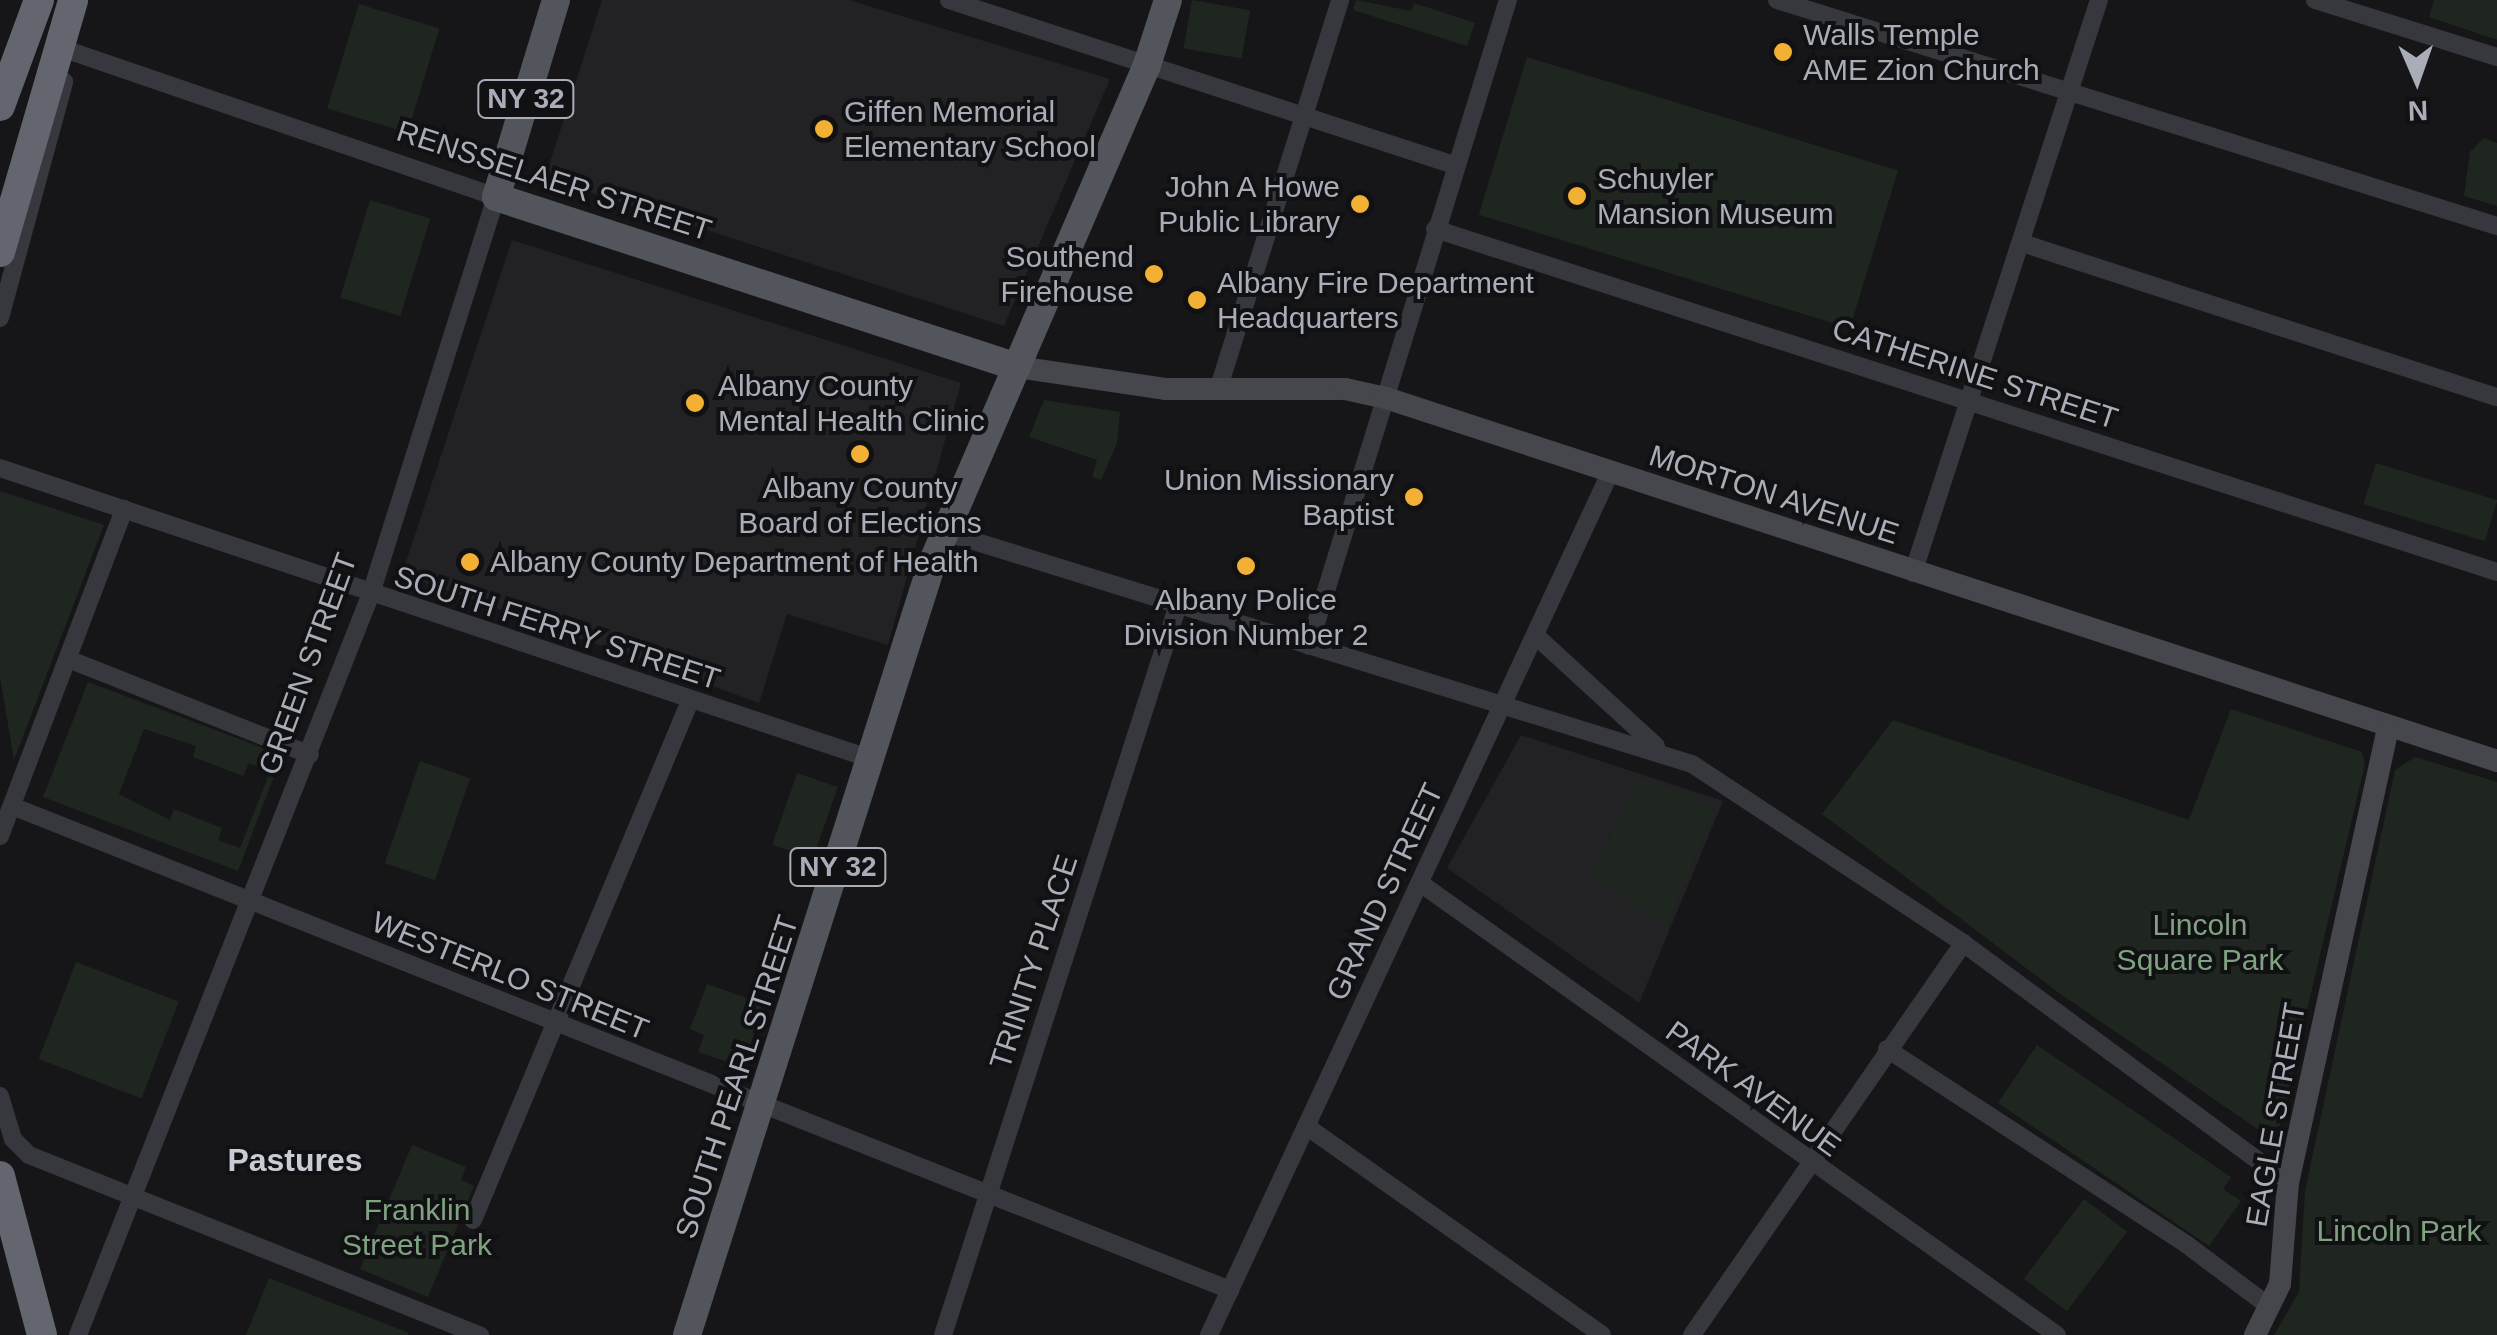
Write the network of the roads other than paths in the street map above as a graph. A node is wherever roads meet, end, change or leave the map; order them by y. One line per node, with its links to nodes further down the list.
1 (39, 0): 16 (highway)
2 (72, 0): 23 (highway)
3 (86, 0): 12 (street)
4 (556, 0): 19 (main road, GREEN STREET / NY 32)
5 (949, 0): 14 (street)
6 (1168, 0): 14 (main road, SOUTH PEARL STREET / NY 32)
7 (1340, 0): 17 (street)
8 (1508, 0): 18 (street)
9 (1777, 0): 15 (street)
10 (2099, 0): 15 (street)
11 (2315, 0): 13 (street)
12 (72, 52): 19 (street, RENSSELAER STREET); 24 (street)
13 (2497, 57)
14 (1146, 64): 17 (street); 25 (main road, SOUTH PEARL STREET / NY 32)
15 (2070, 93): 20 (street); 22 (street)
16 (0, 106)
17 (1304, 116): 18 (street); 26 (street)
18 (1454, 165): 21 (street)
19 (496, 197): 25 (main road, RENSSELAER STREET); 36 (street, GREEN STREET)
20 (2497, 226)
21 (1435, 230): 28 (street); 29 (street, CATHERINE STREET)
22 (2022, 243): 27 (street); 29 (street)
23 (0, 252)
24 (0, 318)
25 (1018, 366): 26 (street, MORTON AVENUE); 33 (main road, SOUTH PEARL STREET / NY 32)
26 (1218, 390): 28 (street, MORTON AVENUE)
27 (2497, 397)
28 (1386, 398): 31 (street, MORTON AVENUE); 39 (street)
29 (1971, 401): 34 (street, CATHERINE STREET); 35 (street)
30 (0, 468): 32 (street, SOUTH FERRY STREET)
31 (1610, 473): 35 (street, MORTON AVENUE); 38 (street, GRAND STREET)
32 (124, 510): 36 (street, SOUTH FERRY STREET); 40 (street)
33 (948, 533): 37 (street); 46 (main road, SOUTH PEARL STREET / NY 32)
34 (2497, 572)
35 (1913, 573): 43 (street, MORTON AVENUE)
36 (370, 596): 41 (street, SOUTH FERRY STREET); 45 (street, GREEN STREET)
37 (1178, 605): 39 (street); 61 (street, TRINITY PLACE)
38 (1535, 634): 42 (street, GRAND STREET); 44 (street)
39 (1309, 646): 42 (street)
40 (68, 660): 45 (street); 48 (street)
41 (690, 701): 46 (street, SOUTH FERRY STREET); 53 (street)
42 (1503, 706): 44 (street); 50 (street, GRAND STREET)
43 (2388, 727): 47 (street, MORTON AVENUE); 60 (street, EAGLE STREET)
44 (1660, 750): 52 (street)
45 (310, 755): 51 (street, GREEN STREET)
46 (871, 759): 56 (main road, SOUTH PEARL STREET / NY 32)
47 (2497, 762)
48 (12, 806): 49 (street); 51 (street, WESTERLO STREET)
49 (0, 836)
50 (1420, 882): 57 (street, GRAND STREET); 58 (street, PARK AVENUE)
51 (253, 901): 53 (street, WESTERLO STREET); 62 (street, GREEN STREET)
52 (1963, 943): 54 (street); 60 (street)
53 (556, 1025): 56 (street, WESTERLO STREET); 63 (street)
54 (1886, 1049): 58 (street); 65 (street)
55 (0, 1096): 62 (street)
56 (762, 1108): 61 (street, WESTERLO STREET); 69 (main road, SOUTH PEARL STREET / NY 32)
57 (1306, 1126): 64 (street, GRAND STREET); 72 (street)
58 (1807, 1163): 73 (street); 74 (street, PARK AVENUE)
59 (0, 1176): 66 (highway)
60 (2288, 1183): 65 (street, EAGLE STREET)
61 (988, 1195): 64 (street, WESTERLO STREET); 70 (street, TRINITY PLACE)
62 (128, 1198): 67 (street, GREEN STREET); 68 (street)
63 (473, 1220)
64 (1230, 1290): 71 (street, GRAND STREET)
65 (2270, 1307): 75 (street, EAGLE STREET)
66 (42, 1335)
67 (78, 1335)
68 (480, 1335)
69 (688, 1335)
70 (944, 1335)
71 (1208, 1335)
72 (1602, 1335)
73 (1692, 1335)
74 (2057, 1335)
75 (2255, 1335)

